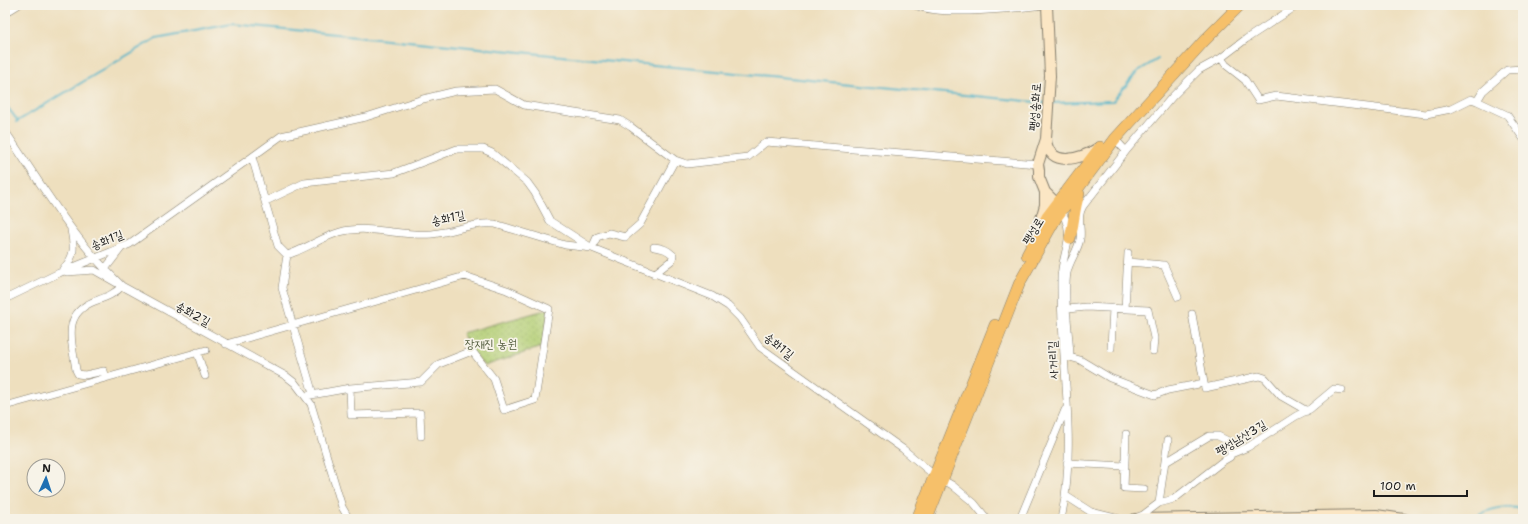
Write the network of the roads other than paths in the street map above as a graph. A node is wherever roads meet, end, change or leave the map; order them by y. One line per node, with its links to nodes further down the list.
1 (18, 5): 7 (street)
2 (915, 5): 3 (street)
3 (1046, 5): 13 (street, 팽성송화로)
4 (1230, 5): 15 (main road, 팽성로)
5 (1240, 5): 14 (main road, 팽성로)
6 (1298, 5): 8 (street)
7 (5, 13)
8 (1221, 58): 10 (street); 16 (street)
9 (1523, 69): 10 (street)
10 (1477, 101): 12 (street)
11 (5, 131): 24 (street, 송화2길)
12 (1523, 138)
13 (1046, 139): 15 (street); 19 (street, 팽성송화로)
14 (1115, 139): 16 (street); 20 (main road, 팽성로)
15 (1101, 146): 23 (main road, 팽성로)
16 (1126, 151): 41 (street)
17 (252, 157): 18 (street, 송화1길); 22 (street); 27 (street, 송화1길)
18 (675, 160): 19 (street); 29 (street)
19 (1038, 164): 21 (street, 팽성송화로)
20 (1084, 183): 23 (main road, 팽성로); 26 (main road)
21 (1045, 192): 23 (street, 팽성송화로); 25 (street)
22 (266, 201): 29 (street); 31 (street)
23 (1059, 207): 25 (main road, 팽성로); 26 (street); 67 (main road, 팽성로)
24 (70, 226): 32 (street, 송화2길); 35 (street)
25 (1037, 233): 67 (main road, 팽성로)
26 (1070, 238): 50 (street, 사거리길)
27 (122, 247): 32 (street, 송화1길); 34 (street)
28 (654, 247): 36 (street)
29 (592, 248): 31 (street, 송화1길); 36 (street, 송화1길)
30 (1128, 253): 33 (street)
31 (287, 255): 44 (street)
32 (94, 257): 34 (street, 송화2길); 35 (street, 송화1길)
33 (1128, 262): 38 (street); 42 (street)
34 (105, 269): 37 (street, 송화2길)
35 (59, 273): 37 (street); 39 (street, 송화1길)
36 (654, 274): 67 (street, 송화1길)
37 (122, 286): 45 (street, 송화2길); 52 (street)
38 (1178, 297)
39 (5, 299)
40 (1113, 308): 41 (street); 42 (street); 46 (street)
41 (1068, 309): 50 (street)
42 (1125, 309): 48 (street)
43 (1192, 314): 53 (street)
44 (292, 325): 45 (street); 54 (street); 56 (street)
45 (226, 344): 56 (street, 송화2길)
46 (1111, 348)
47 (206, 350): 49 (street)
48 (1153, 351)
49 (197, 352): 51 (street); 52 (street)
50 (1067, 356): 53 (street); 58 (street, 사거리길)
51 (205, 376)
52 (106, 378): 57 (street)
53 (1204, 383): 59 (street)
54 (350, 388): 56 (street); 61 (street)
55 (1342, 390): 59 (street, 팽성남산3길)
56 (310, 395): 71 (street, 송화2길)
57 (5, 406)
58 (1066, 409): 64 (street, 사거리길); 75 (street)
59 (1307, 411): 63 (street, 팽성남산3길)
60 (1126, 434): 66 (street)
61 (421, 436)
62 (1168, 440): 65 (street)
63 (1231, 454): 65 (street); 70 (street, 팽성남산3길)
64 (1067, 462): 66 (street); 69 (street, 사거리길)
65 (1166, 462): 70 (street)
66 (1125, 466): 68 (street)
67 (938, 477): 72 (main road, 팽성로); 73 (main road, 팽성로); 74 (street, 송화1길)
68 (1144, 490)
69 (1066, 496): 76 (street, 사거리길); 77 (street)
70 (1159, 503): 78 (street, 팽성남산3길)
71 (349, 519)
72 (916, 519)
73 (927, 519)
74 (987, 519)
75 (1020, 519)
76 (1061, 519)
77 (1119, 519)
78 (1131, 519)
79 (1135, 519): 80 (street)
80 (1404, 519)

